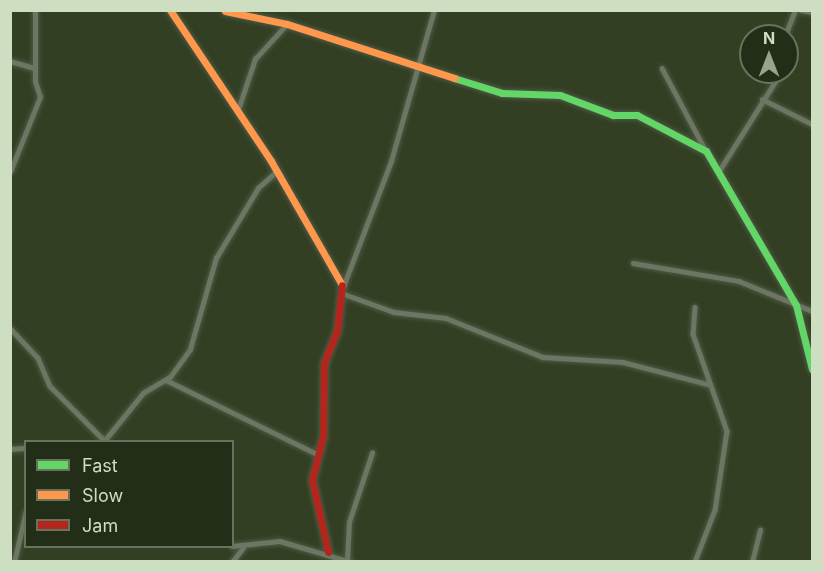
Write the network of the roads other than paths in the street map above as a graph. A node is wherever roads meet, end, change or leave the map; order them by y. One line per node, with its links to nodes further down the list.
1 (35, 10): 10 (street)
2 (170, 10): 14 (street)
3 (434, 10): 9 (street)
4 (801, 10): 6 (street)
5 (225, 11): 7 (street)
6 (813, 12)
7 (287, 24): 9 (street); 14 (street)
8 (10, 61): 10 (street)
9 (417, 65): 16 (street); 21 (street)
10 (34, 68): 19 (street)
11 (662, 68): 16 (street)
12 (773, 84): 13 (street)
13 (762, 99): 15 (street); 18 (street)
14 (237, 112): 17 (street)
15 (813, 124)
16 (706, 151): 18 (street)
17 (277, 171): 21 (street); 27 (street)
18 (719, 171): 22 (street)
19 (10, 172)
20 (633, 263): 22 (street)
21 (344, 291): 28 (street); 32 (street)
22 (796, 305): 24 (street); 26 (street)
23 (695, 307): 28 (street)
24 (813, 311)
25 (10, 328): 29 (street)
26 (813, 369)
27 (166, 380): 30 (street); 32 (street)
28 (707, 384): 41 (street)
29 (104, 440)
30 (106, 440)
31 (372, 453): 40 (street)
32 (319, 455): 37 (street)
33 (24, 519): 38 (street)
34 (760, 530): 42 (street)
35 (234, 546): 36 (street)
36 (243, 548): 37 (street); 39 (street)
37 (328, 552): 40 (street)
38 (14, 561)
39 (232, 561)
40 (349, 561)
41 (695, 561)
42 (752, 561)

